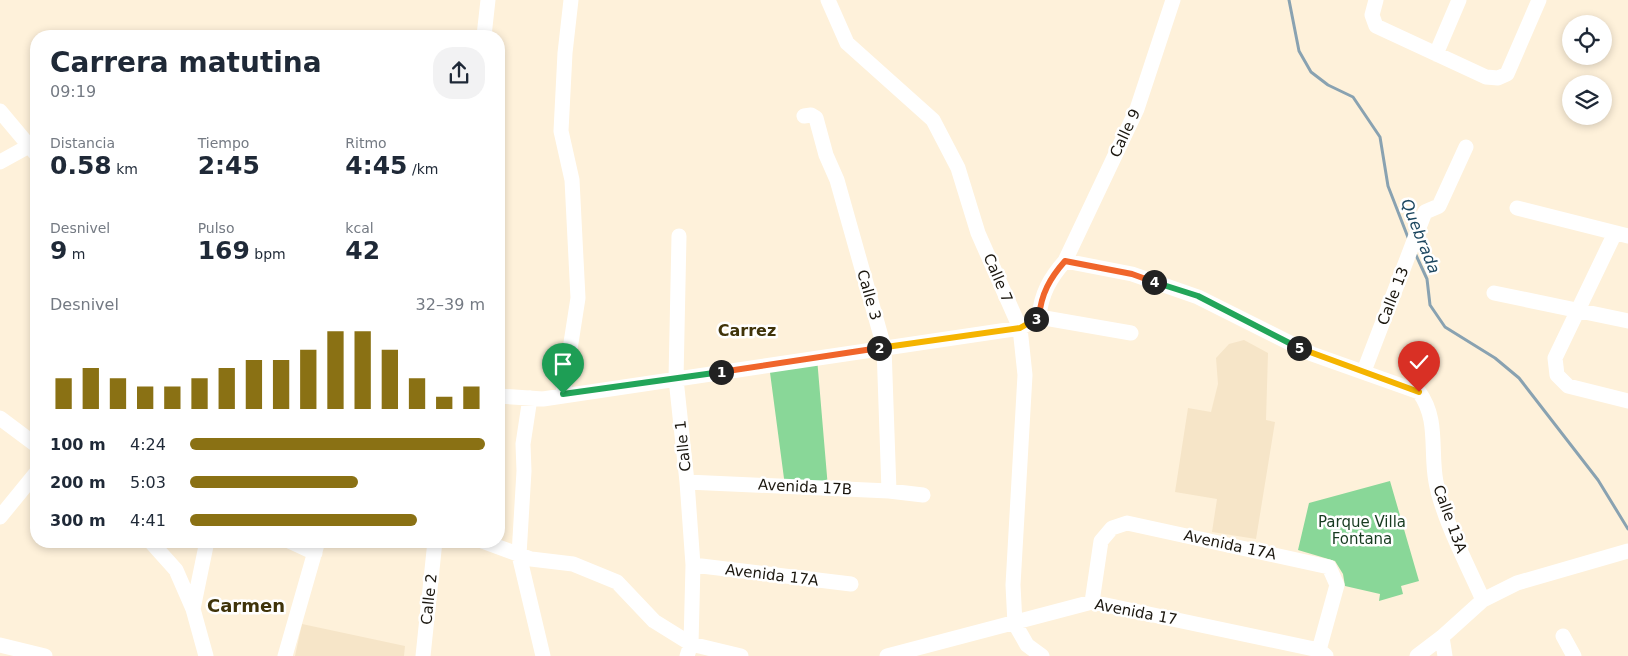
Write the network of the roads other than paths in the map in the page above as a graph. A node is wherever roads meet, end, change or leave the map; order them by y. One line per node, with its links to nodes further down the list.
1 (488, 0): 8 (street)
2 (570, 0): 29 (street)
3 (828, 0): 24 (street, Calle 7)
4 (1173, 0): 19 (street, Calle 9)
5 (1376, 0): 9 (street)
6 (1459, 0): 9 (street)
7 (1539, 0): 9 (street)
8 (485, 30)
9 (1436, 54)
10 (0, 112): 12 (street)
11 (804, 116): 26 (street, Calle 3)
12 (30, 147)
13 (1466, 147): 27 (street, Calle 13)
14 (30, 151): 15 (street)
15 (0, 162)
16 (1518, 208): 17 (street)
17 (1621, 235): 21 (street)
18 (679, 236): 28 (street, Calle 1)
19 (1065, 261): 22 (street, Calle 9); 27 (street)
20 (1494, 293): 21 (street)
21 (1578, 310): 23 (street); 32 (street)
22 (1039, 317): 24 (street); 25 (street)
23 (1628, 321)
24 (1020, 328): 26 (street); 52 (street, Calle 7)
25 (1131, 333)
26 (884, 347): 28 (street); 37 (street, Calle 3)
27 (1364, 371): 49 (street, Calle 13A)
28 (676, 379): 29 (street); 36 (street, Calle 1)
29 (563, 394): 31 (street)
30 (505, 396): 31 (street)
31 (530, 398): 46 (street)
32 (1628, 400)
33 (0, 418): 34 (street)
34 (30, 440)
35 (30, 480): 39 (street)
36 (687, 482): 37 (street, Avenida 17B); 47 (street, Calle 1)
37 (889, 491): 38 (street, Avenida 17B)
38 (923, 495)
39 (0, 517)
40 (156, 548): 51 (street)
41 (206, 548): 51 (street)
42 (317, 548): 60 (street)
43 (434, 548): 61 (street, Calle 2)
44 (500, 548): 46 (street)
45 (1628, 550): 49 (street)
46 (519, 555): 56 (street); 62 (street)
47 (693, 565): 48 (street, Avenida 17A); 56 (street, Calle 1)
48 (851, 584)
49 (1483, 600): 54 (street)
50 (1092, 602): 52 (street, Avenida 17); 57 (street, Avenida 17); 57 (street, Avenida 17A)
51 (193, 610): 59 (street)
52 (1015, 624): 64 (street, Avenida 17); 65 (street, Calle 7)
53 (1563, 636): 68 (street)
54 (1442, 637): 66 (street); 67 (street)
55 (0, 645): 58 (street)
56 (688, 650): 63 (street)
57 (1323, 653)
58 (45, 656)
59 (206, 656)
60 (285, 656)
61 (423, 656)
62 (543, 656)
63 (741, 656)
64 (887, 656)
65 (1042, 656)
66 (1417, 656)
67 (1445, 656)
68 (1574, 656)

